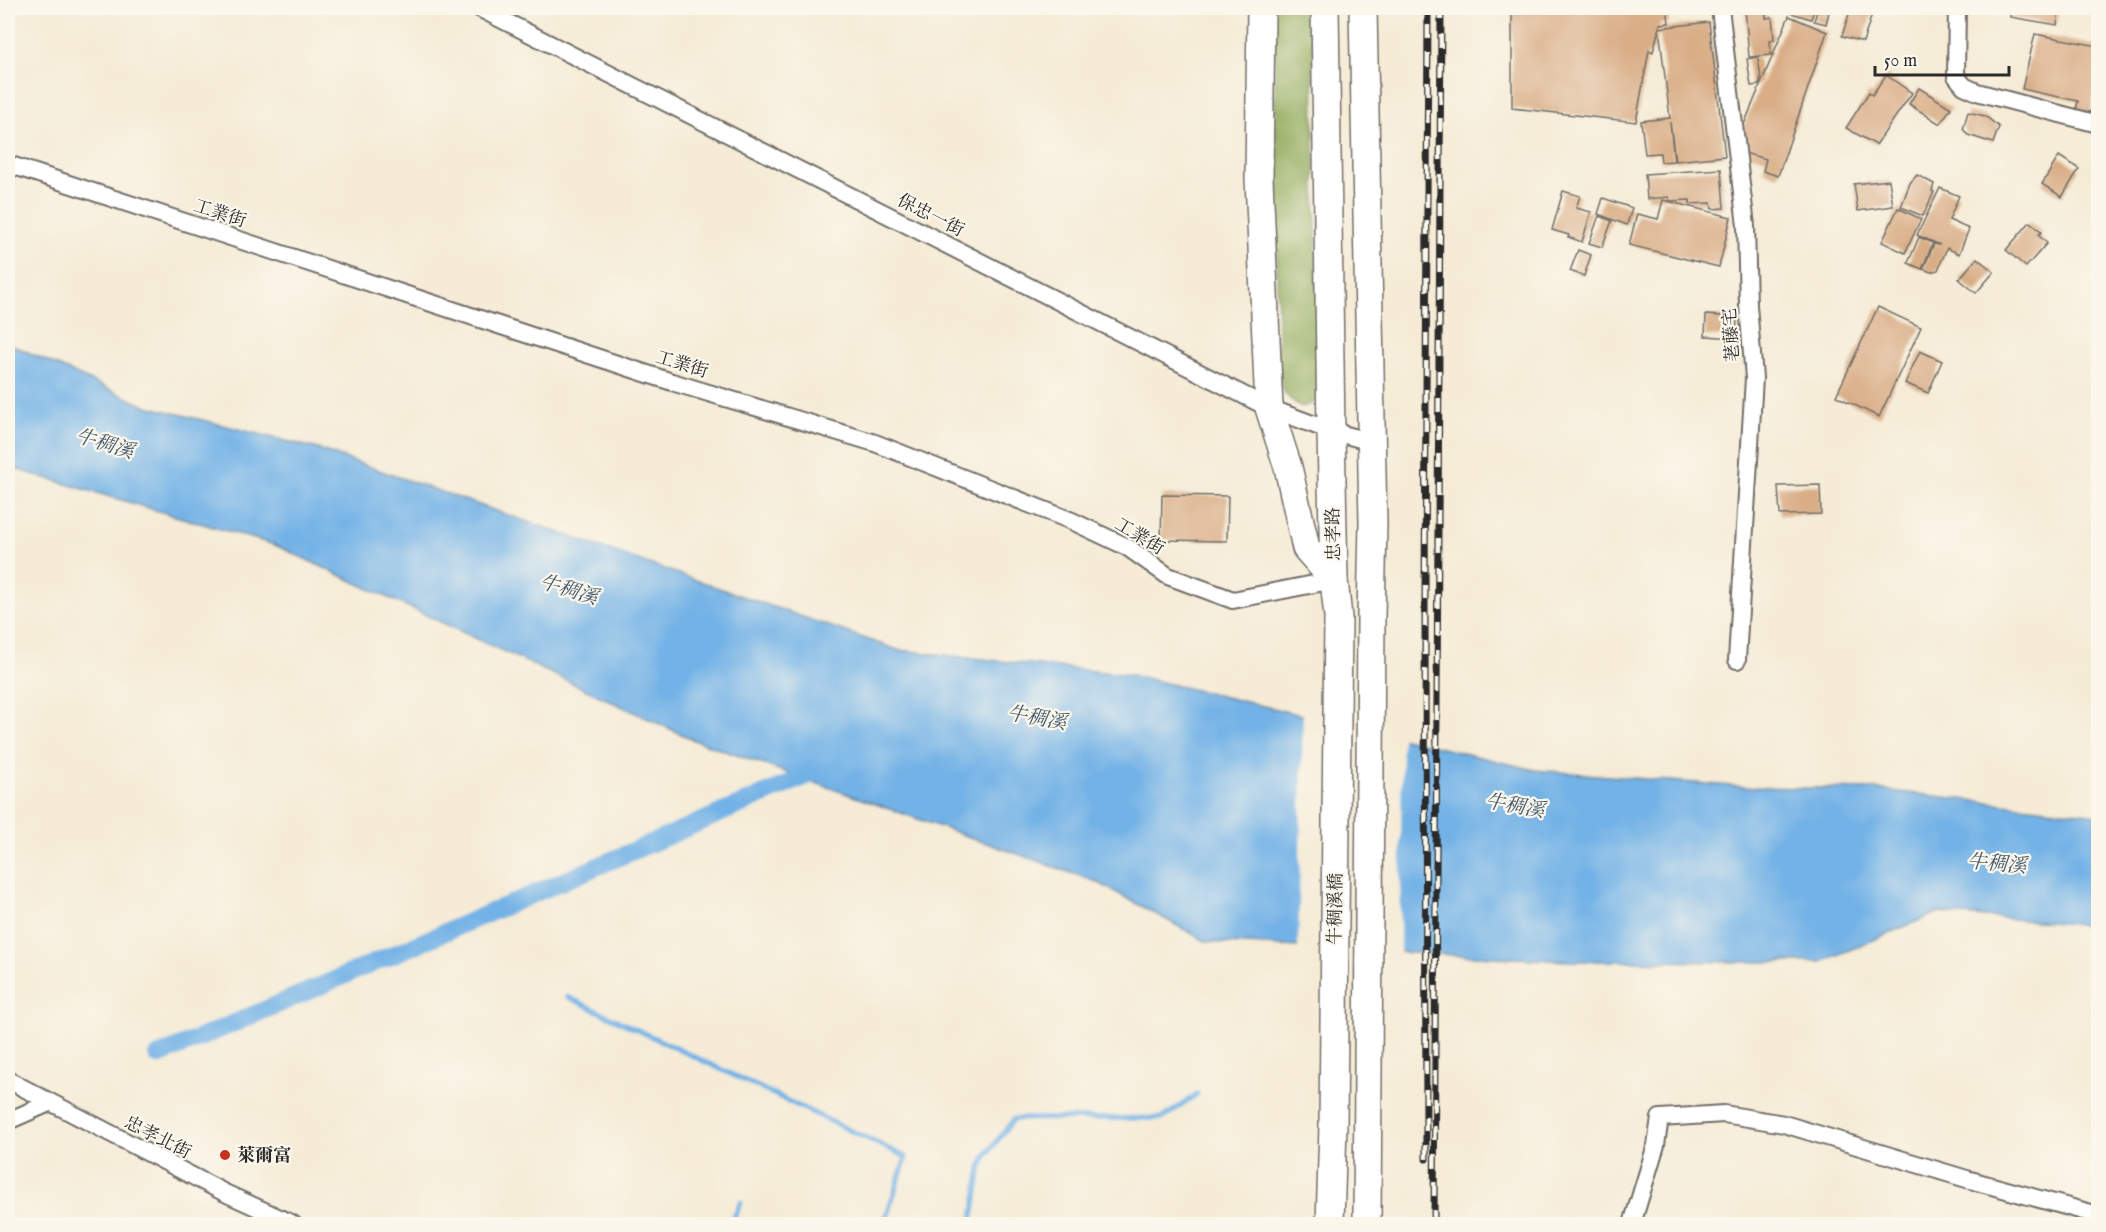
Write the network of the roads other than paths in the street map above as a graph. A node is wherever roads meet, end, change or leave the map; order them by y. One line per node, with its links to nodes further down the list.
1 (479, 8): 9 (street, 保忠一街)
2 (1261, 8): 9 (main road, 忠孝路)
3 (1325, 8): 10 (main road, 忠孝路)
4 (1363, 8): 11 (main road)
5 (1720, 8): 13 (street, 荖藤宅)
6 (1957, 8): 7 (street)
7 (2098, 124)
8 (8, 164): 12 (street, 工業街)
9 (1269, 408): 10 (street, 保忠一街); 12 (main road, 忠孝路)
10 (1331, 431): 11 (street, 保忠一街); 12 (main road, 忠孝路)
11 (1372, 442): 17 (main road, 牛稠溪橋)
12 (1334, 580): 18 (main road, 牛稠溪橋)
13 (1737, 660)
14 (8, 1080): 15 (street, 忠孝北街)
15 (49, 1103): 16 (street); 20 (street, 忠孝北街)
16 (8, 1121)
17 (1367, 1211)
18 (1331, 1213)
19 (2098, 1215): 21 (street)
20 (293, 1224)
21 (1632, 1224)

